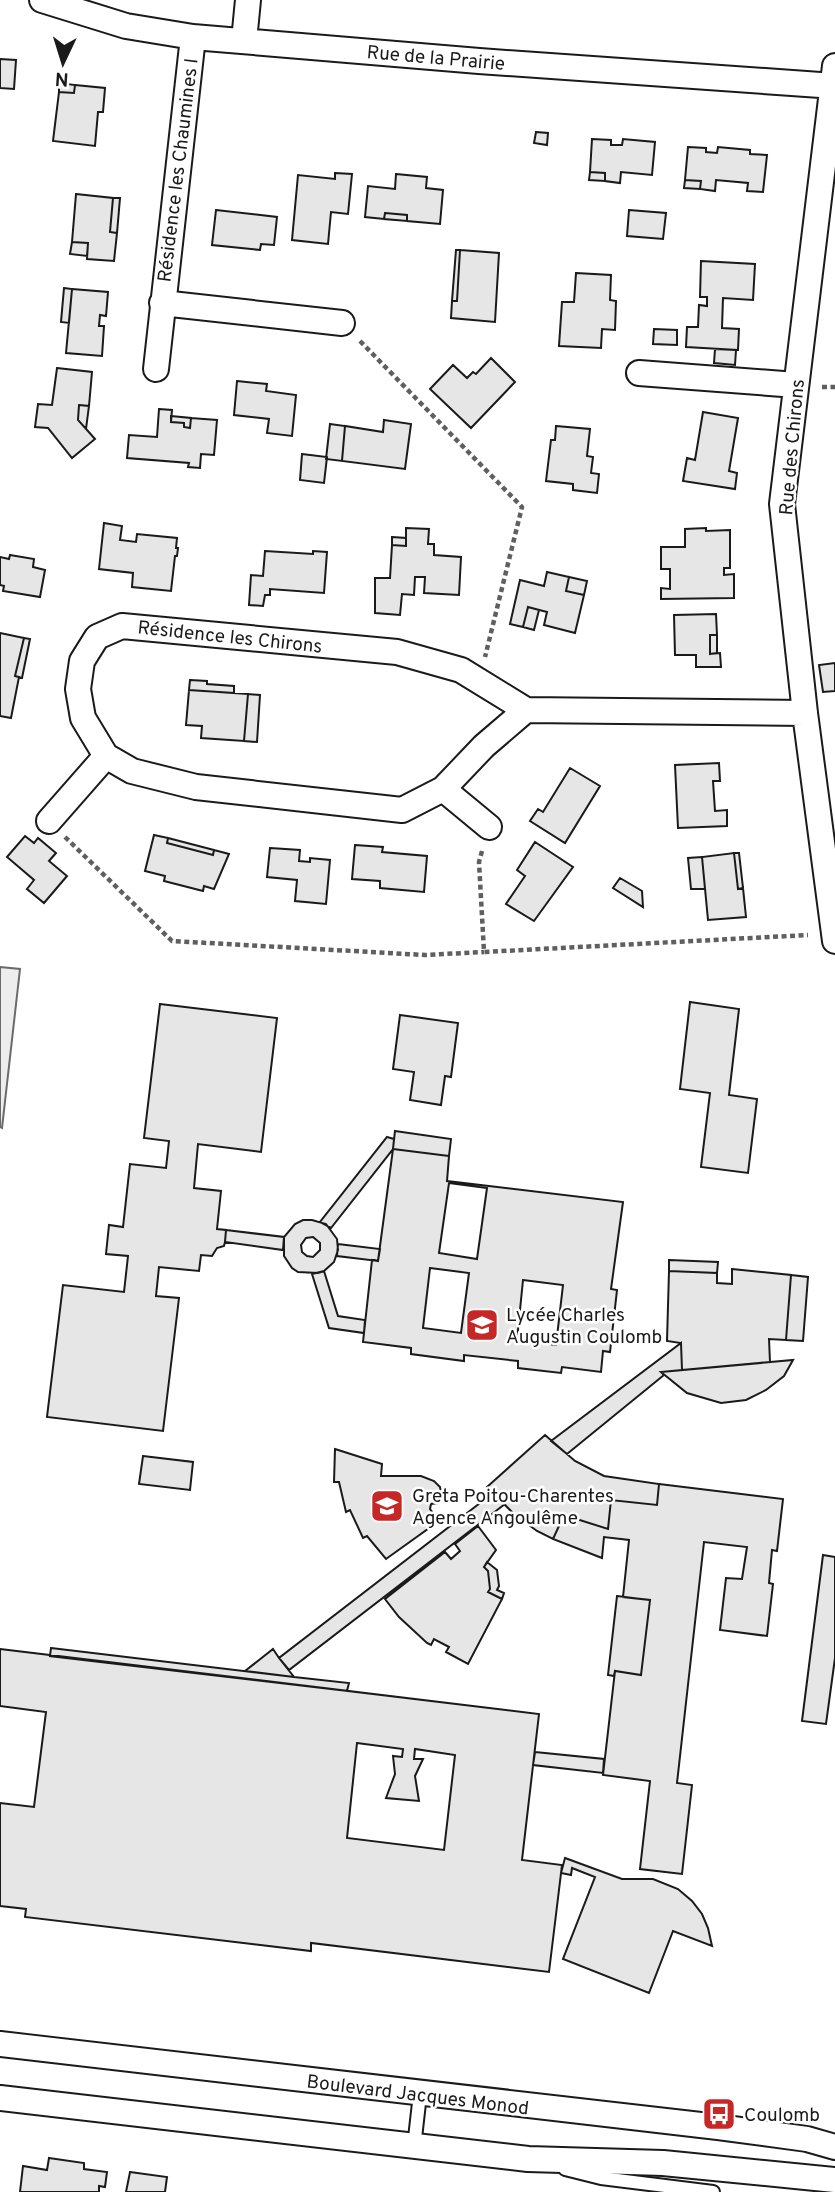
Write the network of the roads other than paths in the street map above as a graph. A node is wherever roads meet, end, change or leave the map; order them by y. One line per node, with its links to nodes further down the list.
1 (42, 0): 3 (street, Rue de la Prairie)
2 (248, 0): 4 (street)
3 (192, 37): 4 (street, Rue de la Prairie); 6 (street, Résidence les Chaumines I)
4 (244, 41): 5 (street, Rue de la Prairie)
5 (835, 79): 10 (street, Rue des Chirons)
6 (162, 303): 7 (street, Résidence les Chaumines I); 8 (street, Résidence les Chaumines I)
7 (342, 323)
8 (156, 369)
9 (639, 373): 10 (street)
10 (796, 385): 12 (street, Rue des Chirons)
11 (526, 710): 12 (street); 13 (street, Résidence les Chirons); 14 (street)
12 (805, 713): 17 (street, Rue des Chirons)
13 (106, 756): 14 (street); 15 (street)
14 (443, 789): 16 (street)
15 (49, 821)
16 (489, 827)
17 (834, 937)
18 (0, 2044): 19 (street, Boulevard Jacques Monod)
19 (420, 2094): 21 (lane); 22 (street, Boulevard Jacques Monod)
20 (0, 2098): 21 (street)
21 (414, 2147): 23 (street)
22 (835, 2147)
23 (528, 2160): 24 (street); 25 (lane)
24 (835, 2180)
25 (713, 2192)

